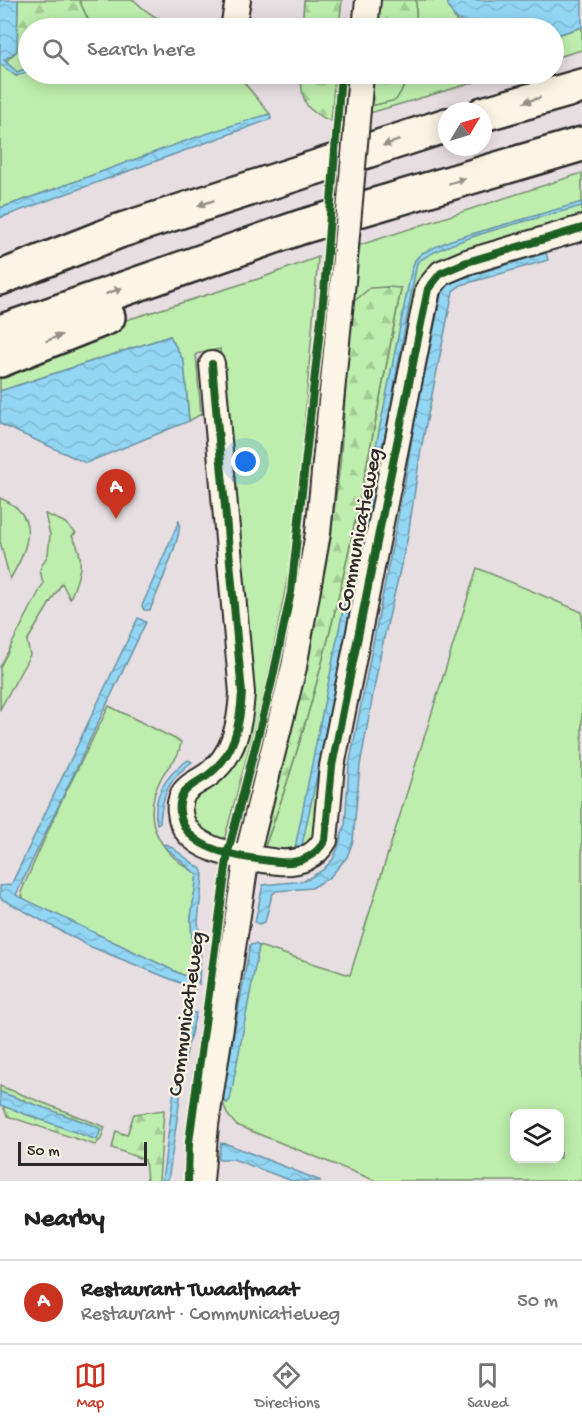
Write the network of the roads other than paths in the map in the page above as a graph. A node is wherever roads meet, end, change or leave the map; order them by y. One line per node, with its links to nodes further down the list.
1 (238, 0): 3 (street)
2 (368, 0): 4 (street)
3 (235, 18)
4 (366, 18)
5 (360, 84): 18 (street, Communicatieweg, bridge)
6 (582, 86): 7 (highway, one-way to 7)
7 (492, 111)
8 (438, 128): 12 (highway, one-way to 12)
9 (582, 144): 10 (highway, one-way to 9)
10 (301, 227): 15 (highway, one-way to 10); 16 (highway, one-way to 10)
11 (582, 228): 18 (street, Communicatieweg)
12 (119, 231): 13 (highway); 14 (highway)
13 (0, 262)
14 (0, 278)
15 (0, 332)
16 (0, 360)
17 (212, 364): 18 (street, Communicatieweg)
18 (247, 856): 19 (street, Communicatieweg)
19 (201, 1181)

